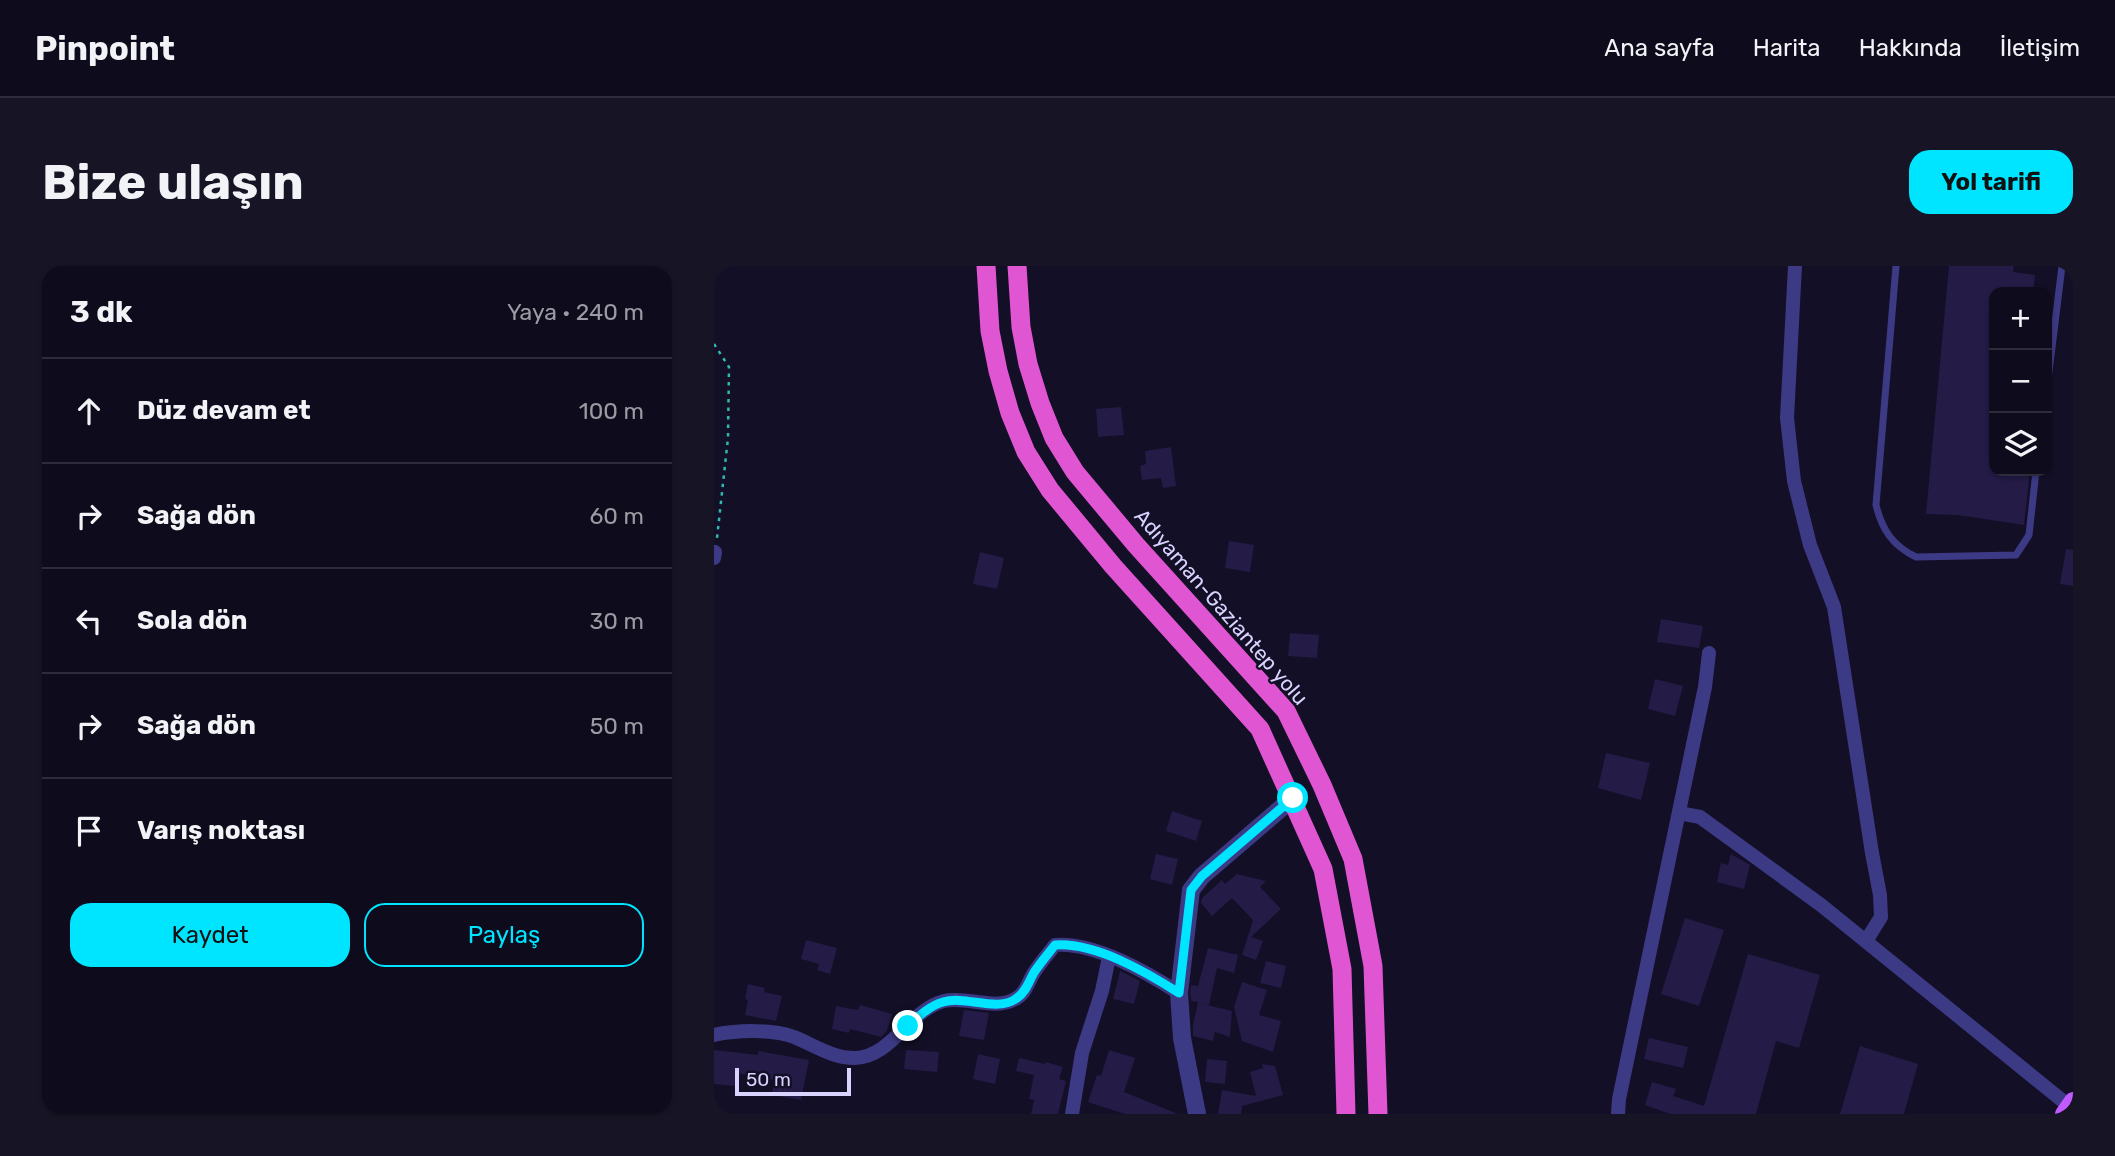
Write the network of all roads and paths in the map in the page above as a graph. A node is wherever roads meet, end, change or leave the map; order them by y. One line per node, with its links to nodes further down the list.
1 (986, 266): 11 (highway)
2 (1017, 266): 21 (highway, Adıyaman-Gaziantep yolu)
3 (1795, 266): 13 (street)
4 (1896, 266): 8 (lane)
5 (2062, 266): 7 (lane)
6 (714, 344): 9 (path)
7 (2052, 350)
8 (2035, 476)
9 (715, 555)
10 (1709, 653): 12 (street)
11 (1293, 798): 15 (street); 20 (highway)
12 (1679, 813): 13 (street); 22 (street)
13 (1866, 941): 17 (street)
14 (1109, 957): 15 (street); 16 (street); 18 (street)
15 (1179, 993): 19 (street)
16 (714, 1035)
17 (2069, 1107)
18 (1072, 1114)
19 (1197, 1114)
20 (1346, 1114)
21 (1377, 1114)
22 (1618, 1114)

